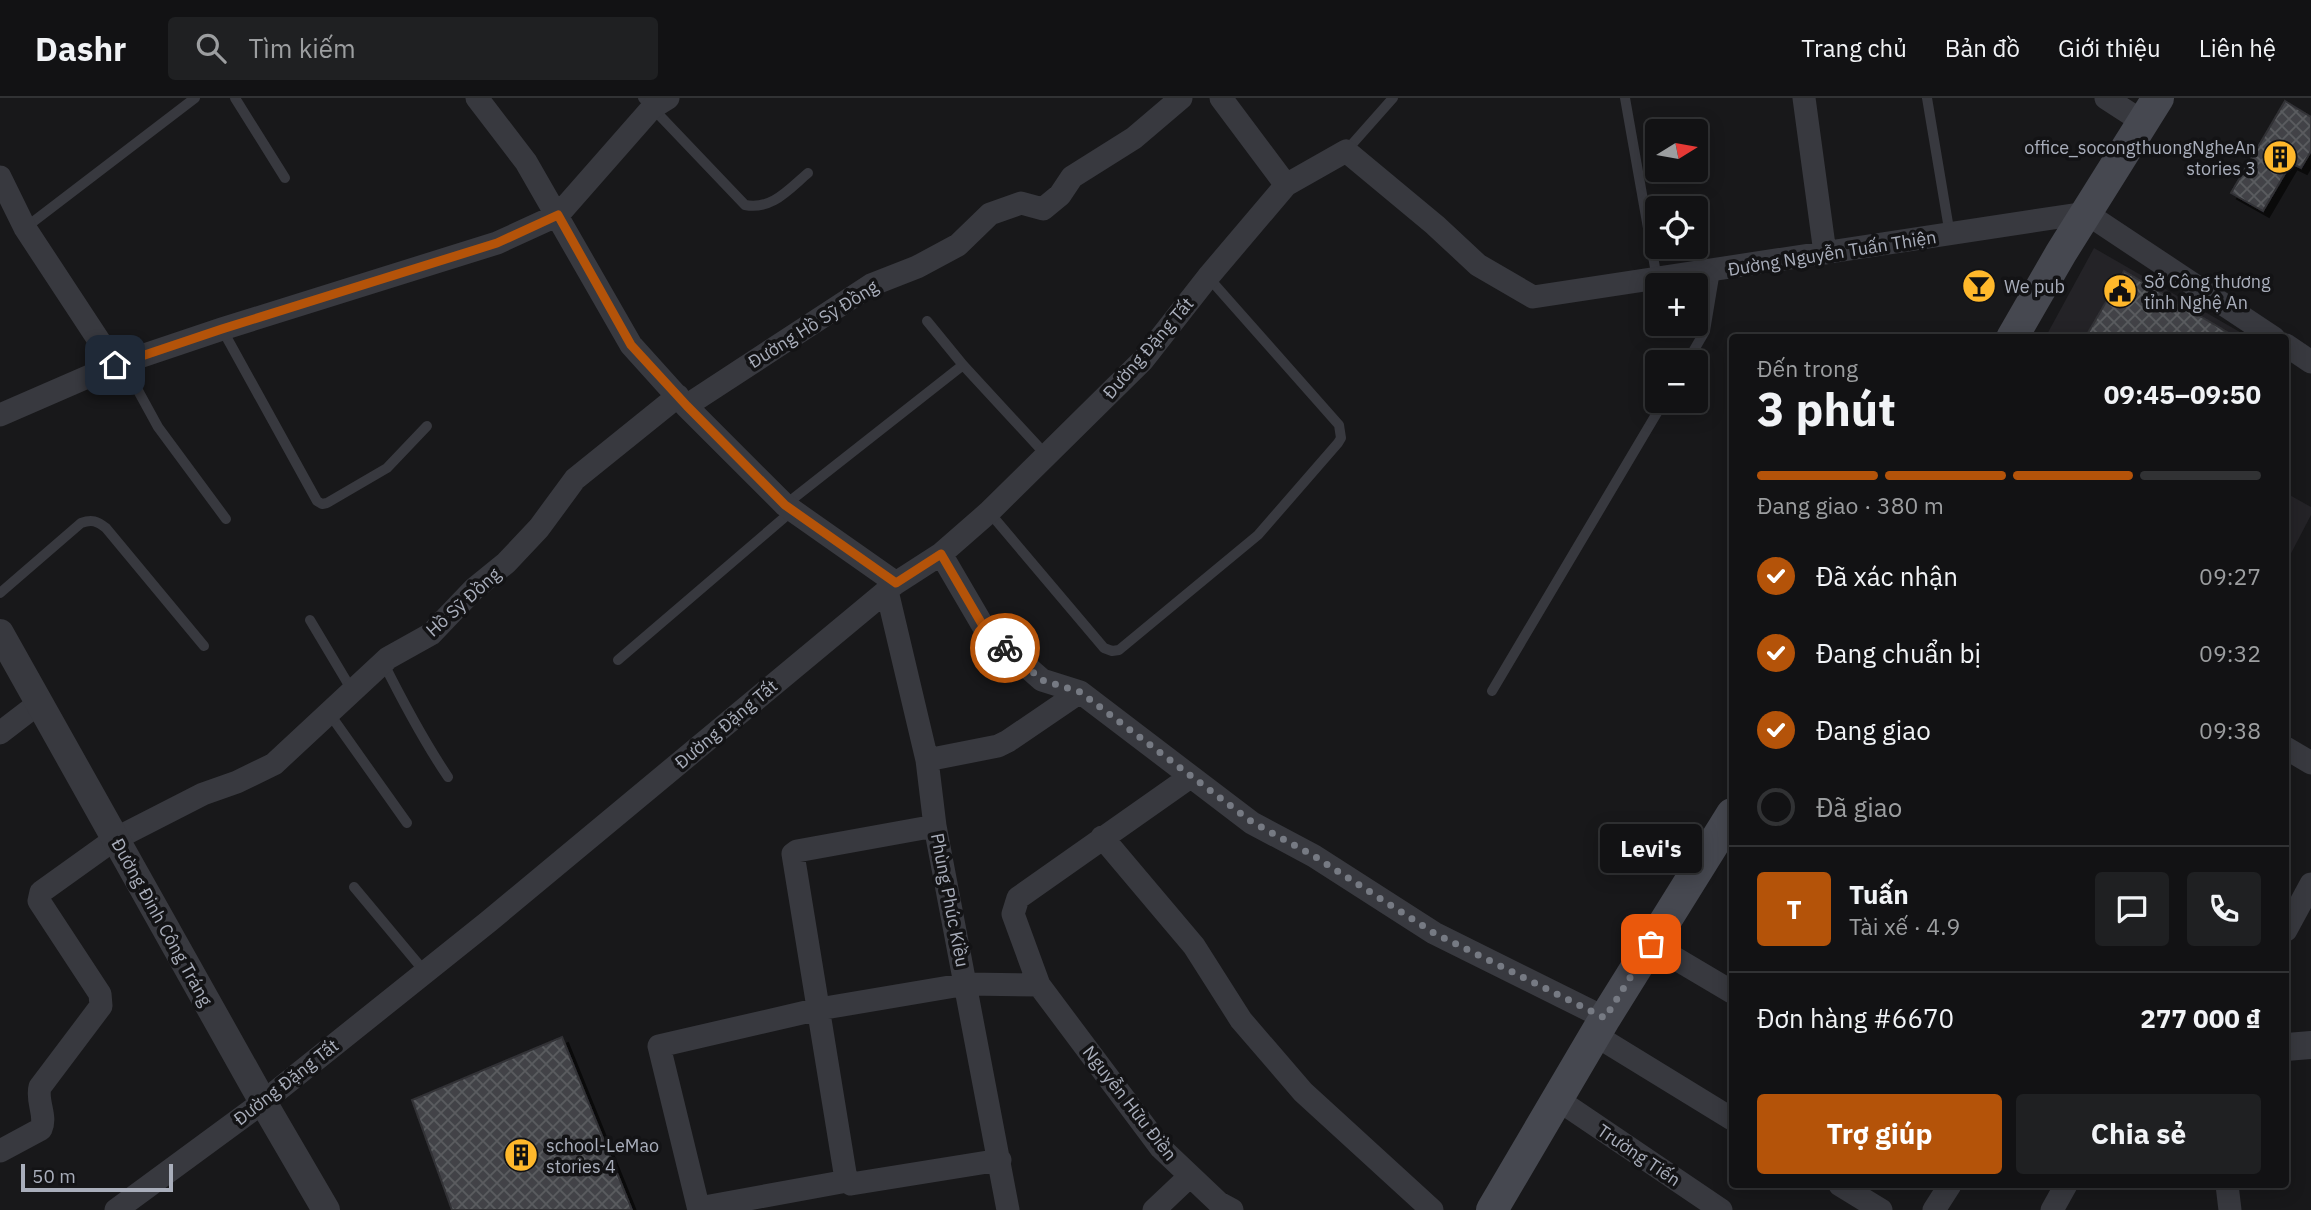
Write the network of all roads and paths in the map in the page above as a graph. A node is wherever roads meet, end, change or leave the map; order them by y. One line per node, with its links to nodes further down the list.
1 (195, 98): 20 (lane)
2 (235, 98): 16 (lane)
3 (477, 98): 19 (street)
4 (1181, 98): 37 (street, Đường Hồ Sỹ Đồng)
5 (1221, 98): 17 (street)
6 (1394, 98): 13 (lane)
7 (1625, 98): 24 (lane)
8 (1804, 98): 22 (street)
9 (1927, 98): 21 (lane)
10 (2106, 98): 12 (street)
11 (654, 101): 14 (lane); 19 (street)
12 (2150, 110): 18 (main road)
13 (1346, 151): 17 (street); 27 (street, Đường Nguyễn Tuấn Thiện)
14 (808, 173)
15 (0, 177): 20 (street)
16 (285, 178)
17 (1286, 185): 26 (street, Đường Đặng Tất)
18 (2086, 213): 21 (street, Đường Nguyễn Tuấn Thiện); 30 (main road); 31 (street)
19 (558, 215): 29 (street); 37 (street)
20 (25, 228): 35 (street)
21 (1950, 235): 22 (street, Đường Nguyễn Tuấn Thiện)
22 (1825, 253): 23 (street, Đường Nguyễn Tuấn Thiện)
23 (1715, 271): 25 (street, Đường Nguyễn Tuấn Thiện); 33 (lane)
24 (1656, 273)
25 (1700, 273)
26 (1208, 277): 41 (street, Đường Đặng Tất); 43 (lane)
27 (1645, 281)
28 (927, 321): 36 (lane)
29 (222, 329): 35 (street); 40 (lane)
30 (2014, 334)
31 (2268, 334)
32 (2289, 347): 34 (street)
33 (1694, 350)
34 (2311, 362)
35 (115, 365): 39 (street); 44 (lane)
36 (963, 365): 41 (lane); 42 (lane)
37 (682, 401): 42 (street); 52 (street, Hồ Sỹ Đồng)
38 (1657, 413): 53 (lane)
39 (0, 415)
40 (427, 426)
41 (1047, 456): 43 (street, Đường Đặng Tất)
42 (788, 508): 46 (street); 51 (lane)
43 (989, 512): 45 (street, Đường Đặng Tất)
44 (226, 519)
45 (941, 554): 46 (street, Đường Đặng Tất); 55 (street)
46 (891, 587): 60 (street, Phùng Phúc Kiều); 73 (street, Đường Đặng Tất)
47 (0, 593): 50 (lane)
48 (310, 620): 54 (lane)
49 (0, 633): 56 (street, Đường Đinh Công Tráng)
50 (204, 646)
51 (618, 660)
52 (383, 662): 54 (street, Hồ Sỹ Đồng); 62 (lane)
53 (1492, 691)
54 (353, 692): 57 (street, Hồ Sỹ Đồng)
55 (1080, 692): 60 (street); 63 (street)
56 (39, 703): 58 (street); 68 (street, Đường Đinh Công Tráng)
57 (329, 713): 64 (lane); 68 (street, Hồ Sỹ Đồng)
58 (0, 733)
59 (2289, 750): 61 (street)
60 (927, 760): 65 (street, Phùng Phúc Kiều)
61 (2310, 760)
62 (448, 776)
63 (1190, 776): 67 (street, Nguyễn Hữu Điền); 78 (street)
64 (407, 823)
65 (935, 826): 74 (street, Phùng Phúc Kiều); 77 (street)
66 (1729, 827): 72 (main road)
67 (1102, 837): 75 (street, Nguyễn Hữu Điền); 98 (street)
68 (115, 839): 82 (street, Đường Đinh Công Tráng); 84 (street, Hồ Sỹ Đồng)
69 (354, 887): 73 (lane)
70 (2302, 897): 71 (street)
71 (2289, 924)
72 (1651, 944): 76 (street); 78 (main road)
73 (425, 972): 82 (street, Đường Đặng Tất)
74 (967, 984): 75 (street); 77 (street); 85 (street, Phùng Phúc Kiều)
75 (1039, 985): 86 (street, Nguyễn Hữu Điền)
76 (1729, 990)
77 (819, 1009): 87 (street); 92 (street)
78 (1600, 1027): 81 (main road); 83 (street)
79 (2311, 1045): 80 (street)
80 (2289, 1047)
81 (1557, 1100): 99 (main road); 100 (street, Trường Tiến)
82 (263, 1102): 93 (street, Đường Đặng Tất); 94 (street, Đường Đinh Công Tráng)
83 (1729, 1117)
84 (0, 1151)
85 (1000, 1160): 87 (street); 95 (street, Phùng Phúc Kiều)
86 (1190, 1176): 96 (street); 97 (street, Nguyễn Hữu Điền)
87 (847, 1181): 92 (street)
88 (1845, 1188): 101 (street)
89 (1948, 1188): 102 (street)
90 (2064, 1188): 103 (street)
91 (2227, 1188): 104 (street)
92 (699, 1209)
93 (116, 1210)
94 (326, 1210)
95 (1008, 1210)
96 (1154, 1210)
97 (1232, 1210)
98 (1432, 1210)
99 (1492, 1210)
100 (1721, 1210)
101 (1881, 1210)
102 (1934, 1210)
103 (2052, 1210)
104 (2230, 1210)

